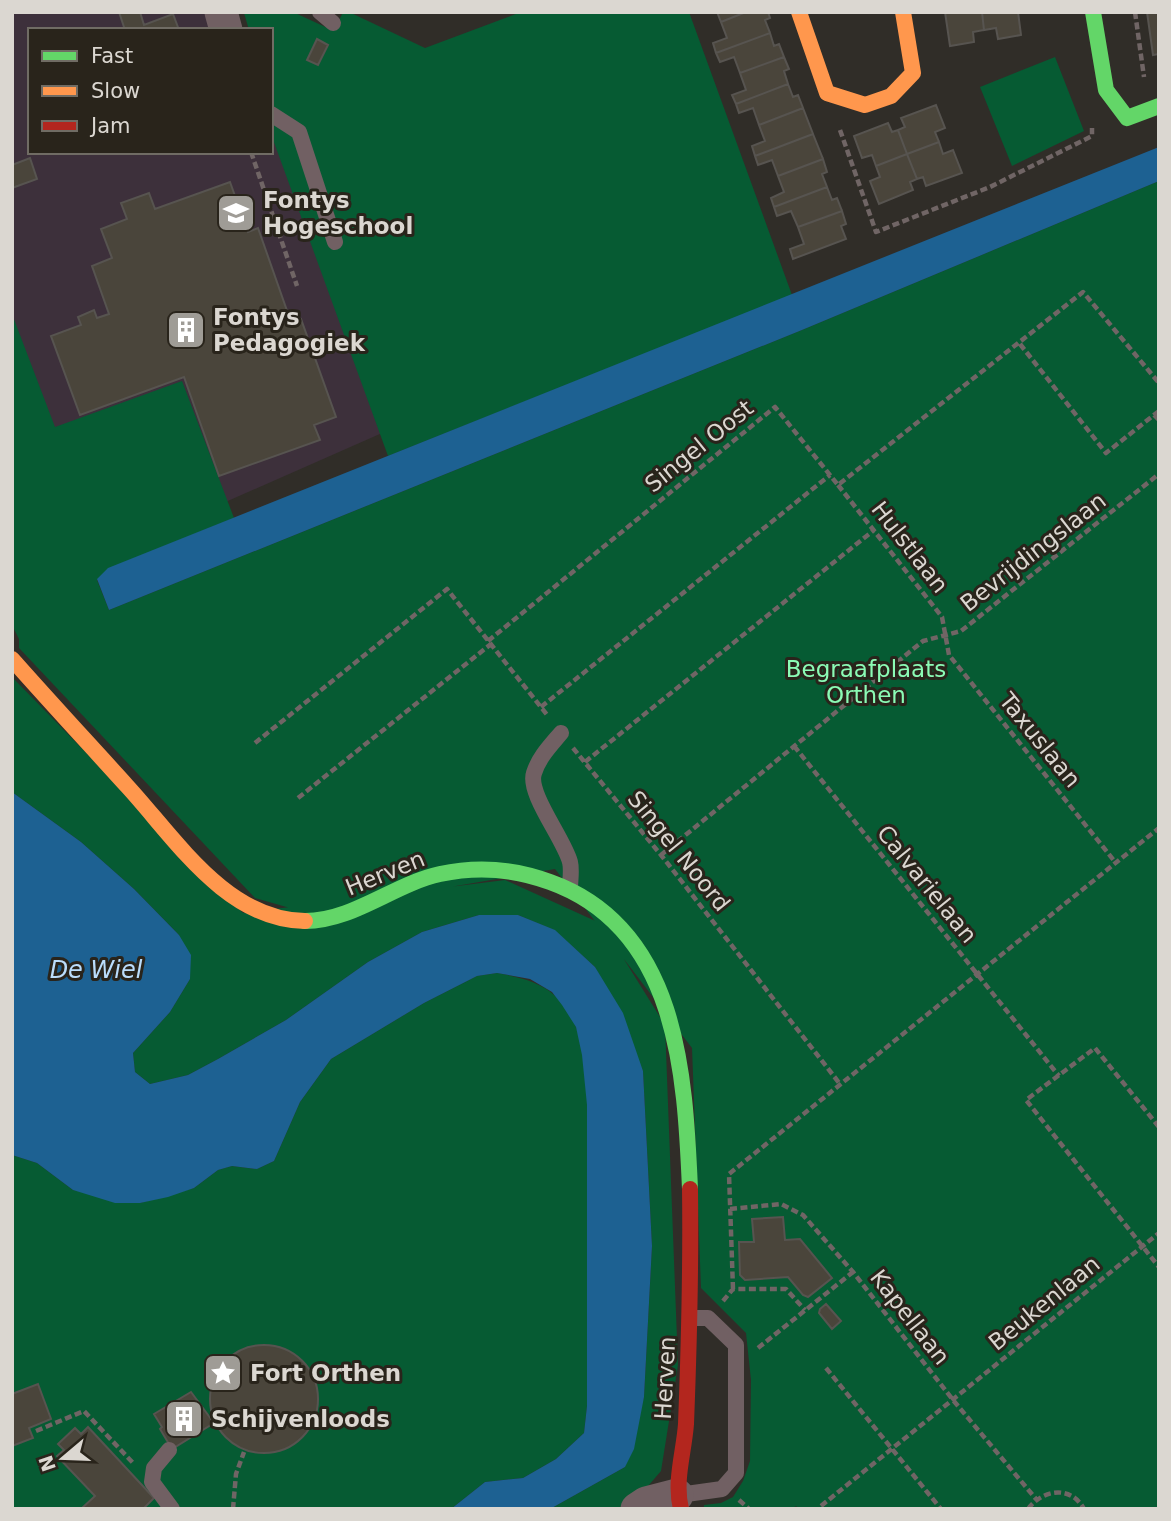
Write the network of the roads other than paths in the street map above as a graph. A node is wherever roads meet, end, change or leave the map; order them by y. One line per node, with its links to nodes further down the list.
1 (320, 12): 5 (lane)
2 (799, 12): 3 (street)
3 (903, 12)
4 (1093, 12): 6 (street)
5 (333, 23)
6 (1154, 108)
7 (273, 115): 8 (lane)
8 (335, 242)
9 (12, 659): 11 (street, Herven)
10 (561, 733): 11 (lane)
11 (570, 889): 12 (street, Herven)
12 (690, 1318): 14 (street, Herven); 14 (lane)
13 (169, 1450): 15 (lane)
14 (679, 1502): 16 (street)
15 (172, 1509)
16 (637, 1509)

